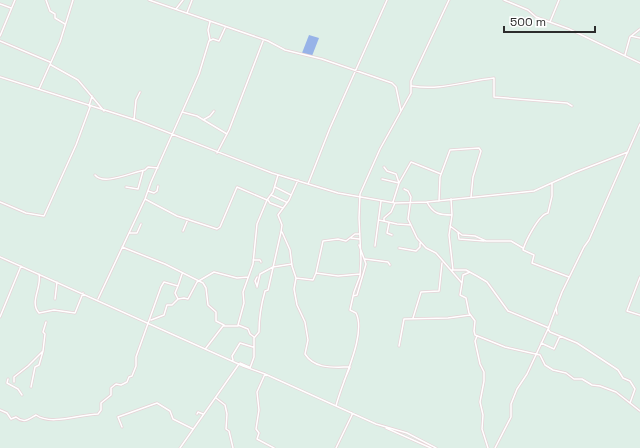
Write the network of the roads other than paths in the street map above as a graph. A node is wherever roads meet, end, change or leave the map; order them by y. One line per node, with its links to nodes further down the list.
1 (15, 0): 12 (street)
2 (46, 0): 17 (street)
3 (73, 0): 17 (street)
4 (150, 0): 13 (street)
5 (183, 0): 13 (street)
6 (192, 0): 14 (street)
7 (387, 0): 29 (street)
8 (449, 0): 31 (street)
9 (504, 0): 16 (street)
10 (559, 0): 16 (street)
11 (0, 4): 12 (street)
12 (11, 8): 20 (street)
13 (176, 9): 14 (street)
14 (187, 13): 15 (street)
15 (209, 21): 18 (street); 23 (street)
16 (550, 22): 26 (street)
17 (65, 24): 28 (street)
18 (225, 28): 23 (street); 25 (street)
19 (640, 29): 21 (street)
20 (0, 36)
21 (631, 36): 22 (street); 26 (street)
22 (640, 38)
23 (210, 40): 32 (street)
24 (0, 41): 28 (street)
25 (263, 41): 29 (street); 47 (street)
26 (625, 56): 27 (street)
27 (640, 63)
28 (51, 66): 33 (street); 36 (street)
29 (355, 71): 40 (street); 60 (street)
30 (0, 77): 33 (street)
31 (412, 86): 37 (street); 40 (street)
32 (192, 88): 35 (street); 41 (street)
33 (39, 89): 38 (street)
34 (140, 92): 43 (street)
35 (194, 92)
36 (92, 96): 38 (street); 39 (street)
37 (572, 106)
38 (90, 107): 39 (street); 76 (street)
39 (104, 111): 43 (street)
40 (401, 111): 69 (street)
41 (182, 112): 44 (street); 48 (street)
42 (214, 112): 44 (street)
43 (134, 120): 48 (street)
44 (203, 120): 47 (street)
45 (640, 124): 46 (street)
46 (639, 127): 49 (street)
47 (227, 134): 50 (street)
48 (172, 135): 50 (street); 52 (street)
49 (628, 152): 61 (street); 122 (street)
50 (217, 153): 56 (street)
51 (384, 167): 59 (street)
52 (158, 168): 53 (street); 66 (street)
53 (144, 170): 55 (street); 63 (street)
54 (441, 174): 59 (street); 70 (street); 75 (street)
55 (95, 175)
56 (278, 175): 58 (street); 64 (street)
57 (382, 179): 59 (street)
58 (298, 180): 60 (street); 68 (street)
59 (399, 183): 78 (street)
60 (308, 184): 69 (street)
61 (552, 184): 70 (street); 104 (street)
62 (158, 186): 66 (street)
63 (126, 187)
64 (274, 187): 67 (street); 68 (street)
65 (404, 190): 80 (street)
66 (148, 191): 71 (street)
67 (271, 195): 73 (street); 77 (street)
68 (291, 195): 77 (street)
69 (360, 196): 74 (street); 94 (street)
70 (471, 198): 72 (street)
71 (145, 199): 83 (street); 93 (street)
72 (451, 199): 75 (street); 82 (street)
73 (267, 200): 81 (street); 83 (street); 107 (street)
74 (381, 201): 78 (street); 84 (street)
75 (439, 201): 79 (street)
76 (0, 202)
77 (286, 202): 81 (street)
78 (394, 202): 80 (street); 85 (street)
79 (427, 202): 80 (street); 82 (street)
80 (409, 203): 88 (street)
81 (283, 208): 91 (street)
82 (452, 215): 89 (street)
83 (188, 219): 90 (street)
84 (379, 220): 85 (street); 101 (street)
85 (384, 221): 86 (street)
86 (389, 223): 88 (street); 95 (street)
87 (141, 224): 93 (street)
88 (411, 225): 99 (street)
89 (450, 226): 92 (street); 114 (street)
90 (183, 231)
91 (281, 232): 110 (street); 113 (street)
92 (458, 232): 98 (street); 98 (street)
93 (128, 233): 102 (street)
94 (360, 234): 96 (street); 97 (street)
95 (392, 235)
96 (351, 238): 97 (street); 116 (street)
97 (359, 239): 100 (street)
98 (484, 241): 104 (street)
99 (420, 243): 103 (street); 109 (street)
100 (359, 245): 106 (street); 119 (street)
101 (375, 246)
102 (122, 247): 118 (street); 132 (street)
103 (399, 248)
104 (523, 248): 122 (street)
105 (0, 256): 112 (street)
106 (365, 259): 111 (street); 130 (street)
107 (253, 260): 108 (street); 120 (street)
108 (261, 262)
109 (442, 262): 114 (street); 139 (street)
110 (292, 264): 113 (street); 124 (street)
111 (390, 265)
112 (21, 266): 117 (street); 138 (street)
113 (273, 267): 121 (street); 148 (street)
114 (452, 270): 115 (street); 127 (street)
115 (470, 272): 127 (street); 145 (street)
116 (316, 273): 119 (street); 124 (street)
117 (39, 274): 126 (street); 129 (street)
118 (182, 274): 125 (street); 128 (street)
119 (360, 274): 130 (street)
120 (248, 277): 125 (street); 144 (street)
121 (257, 277)
122 (569, 277): 134 (street)
123 (640, 277): 137 (street)
124 (296, 278): 157 (street)
125 (198, 281): 133 (street); 143 (street)
126 (57, 282): 129 (street); 131 (street)
127 (462, 283): 136 (street)
128 (178, 286): 133 (street); 140 (street)
129 (83, 294): 132 (street)
130 (353, 296): 157 (street)
131 (55, 299)
132 (98, 300): 142 (street)
133 (178, 300): 140 (street)
134 (556, 308): 135 (street); 145 (street)
135 (557, 314)
136 (470, 315): 139 (street); 146 (street)
137 (640, 315)
138 (0, 317)
139 (413, 318): 151 (street)
140 (151, 320): 142 (street)
141 (46, 322): 153 (street)
142 (150, 323): 152 (street); 167 (street)
143 (224, 325): 144 (street); 152 (street)
144 (238, 326): 148 (street)
145 (548, 329): 147 (street); 149 (street)
146 (476, 336): 154 (street); 181 (street)
147 (560, 336): 149 (street); 165 (street)
148 (254, 338): 150 (street)
149 (542, 343): 154 (street)
150 (253, 346): 155 (street); 158 (street)
151 (399, 346)
152 (206, 348): 155 (street)
153 (43, 351): 161 (street); 162 (street)
154 (535, 354): 165 (street); 182 (street)
155 (233, 360): 156 (street)
156 (238, 363): 158 (street); 164 (street)
157 (350, 367): 166 (street)
158 (250, 368): 159 (street)
159 (265, 374): 166 (street); 177 (street)
160 (8, 379): 163 (street)
161 (14, 382)
162 (31, 387)
163 (22, 395)
164 (216, 398): 171 (street); 176 (street)
165 (630, 403): 168 (street)
166 (336, 406): 169 (street)
167 (0, 410)
168 (640, 411)
169 (352, 413): 173 (street); 178 (street)
170 (197, 414): 171 (street)
171 (203, 414): 174 (street)
172 (122, 427): 174 (street)
173 (384, 427): 179 (street); 180 (street)
174 (193, 429): 175 (street)
175 (180, 448)
176 (233, 448)
177 (274, 448)
178 (336, 448)
179 (431, 448)
180 (436, 448)
181 (488, 448)
182 (495, 448)

